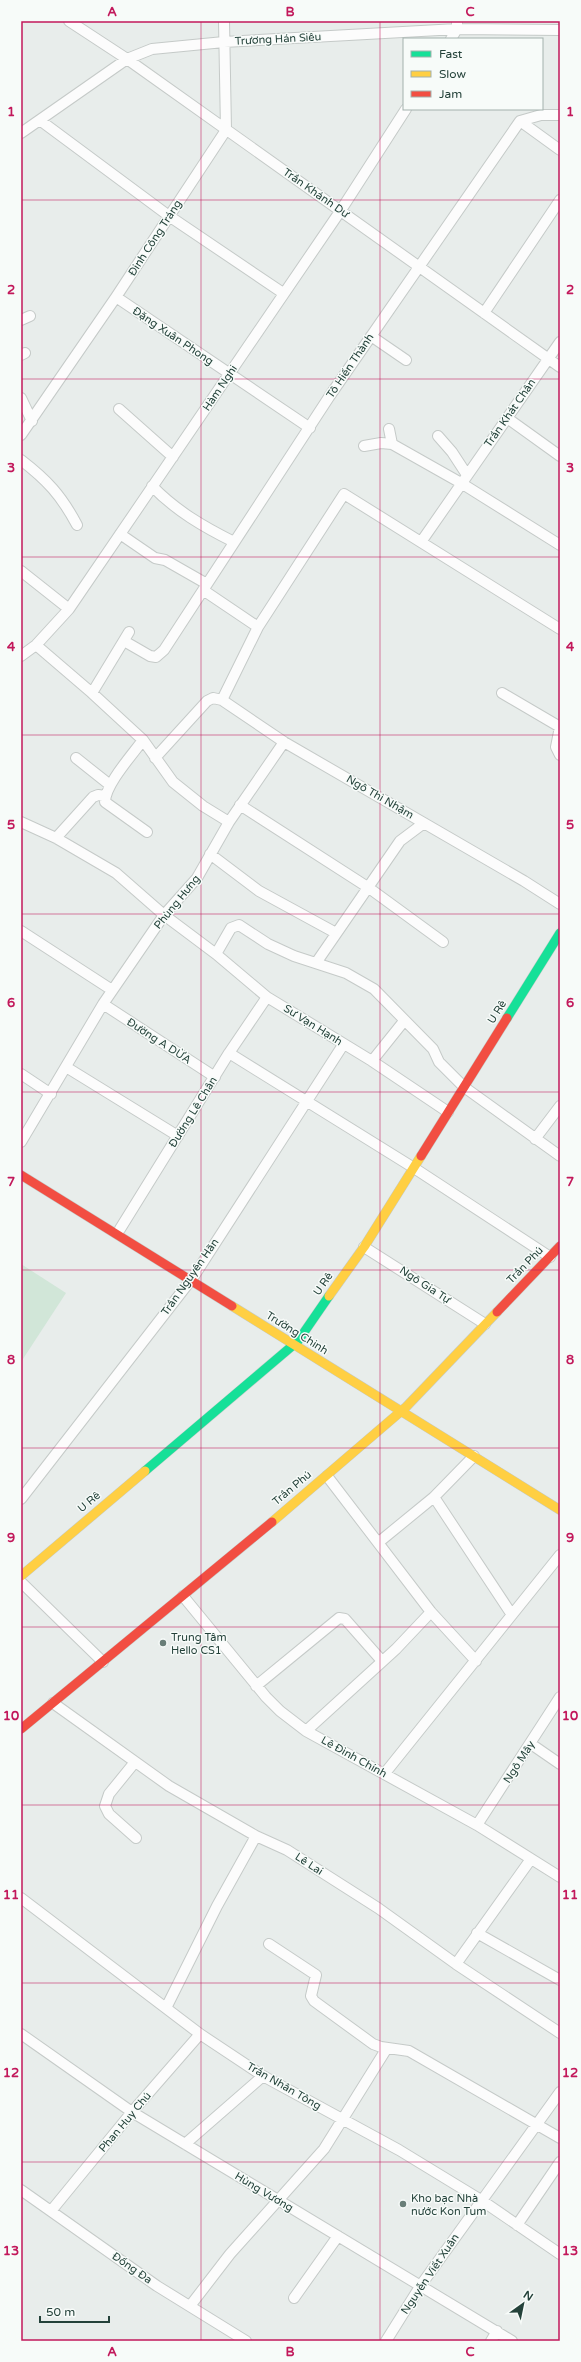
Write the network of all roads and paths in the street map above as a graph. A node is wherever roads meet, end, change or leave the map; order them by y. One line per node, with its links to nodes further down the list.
1 (69, 21): 7 (street, Trần Khánh Dư)
2 (224, 21): 6 (street)
3 (457, 25): 4 (street, Trương Hán Siêu); 5 (street); 6 (street, Trương Hán Siêu)
4 (560, 30)
5 (451, 38)
6 (224, 42): 7 (street, Trương Hán Siêu); 12 (street)
7 (127, 59): 10 (street, Trương Hán Siêu); 12 (street, Trần Khánh Dư)
8 (405, 110): 16 (street, Hàm Nghi)
9 (560, 115): 11 (street)
10 (41, 121): 13 (street, Trương Hán Siêu); 17 (street)
11 (520, 121): 14 (street); 18 (street, Tô Hiến Thành)
12 (226, 130): 16 (street, Trần Khánh Dư); 17 (street, Đinh Công Tráng)
13 (21, 133)
14 (560, 150)
15 (560, 200): 21 (street)
16 (341, 210): 18 (street, Trần Khánh Dư); 19 (street, Hàm Nghi)
17 (169, 216): 19 (street); 20 (street, Đinh Công Tráng)
18 (418, 266): 21 (street, Trần Khánh Dư); 22 (street, Tô Hiến Thành)
19 (283, 293): 27 (street, Hàm Nghi)
20 (116, 297): 27 (street, Đặng Xuân Phong); 31 (street, Đinh Công Tráng)
21 (484, 313): 24 (street, Trần Khánh Dư)
22 (371, 336): 25 (street); 32 (street, Tô Hiến Thành)
23 (560, 342): 24 (street, Trần Khát Chân)
24 (548, 358): 26 (street, Trần Khánh Dư); 30 (street, Trần Khát Chân)
25 (406, 360)
26 (560, 367)
27 (229, 374): 32 (street, Đặng Xuân Phong); 39 (street, Hàm Nghi)
28 (21, 398): 31 (street)
29 (119, 409): 39 (street)
30 (507, 418): 38 (street); 41 (street, Trần Khát Chân)
31 (32, 421): 34 (street, Đinh Công Tráng)
32 (310, 428): 45 (street, Tô Hiến Thành)
33 (389, 429): 36 (street)
34 (21, 435)
35 (438, 436): 41 (street)
36 (392, 444): 37 (street); 41 (street)
37 (364, 446)
38 (560, 456)
39 (173, 457): 42 (street, Hàm Nghi)
40 (21, 460): 43 (street)
41 (464, 479): 46 (street, Trần Khát Chân); 47 (street)
42 (152, 486): 44 (street, Hàm Nghi); 45 (street)
43 (77, 525)
44 (120, 534): 49 (street); 50 (street, Hàm Nghi)
45 (234, 542): 49 (street, Tô Hiến Thành)
46 (421, 542): 51 (street); 52 (street)
47 (560, 545)
48 (21, 571): 50 (street)
49 (205, 587): 51 (street); 55 (street, Tô Hiến Thành)
50 (69, 609): 53 (street, Hàm Nghi)
51 (258, 627): 57 (street)
52 (560, 630)
53 (36, 645): 54 (street, Hàm Nghi); 55 (street)
54 (21, 656)
55 (92, 693): 58 (street)
56 (502, 693): 60 (street)
57 (222, 700): 59 (street, Ngô Thì Nhậm); 62 (street)
58 (143, 740): 62 (street); 63 (street)
59 (284, 742): 65 (street); 68 (street, Ngô Thì Nhậm)
60 (560, 755)
61 (76, 758): 63 (street)
62 (155, 758): 67 (street)
63 (110, 785): 64 (street)
64 (105, 796): 69 (street); 70 (street)
65 (240, 805): 67 (street); 72 (street)
66 (21, 822): 70 (street, Sư Vạn Hạnh)
67 (229, 822): 71 (street, Phùng Hưng)
68 (424, 823): 72 (street); 73 (street, Ngô Thì Nhậm)
69 (147, 832)
70 (56, 838): 74 (street, Sư Vạn Hạnh)
71 (210, 854): 74 (street, Phùng Hưng); 76 (street)
72 (369, 888): 76 (street); 78 (street)
73 (560, 904)
74 (164, 915): 79 (street, Sư Vạn Hạnh); 81 (street, Phùng Hưng)
75 (21, 931): 81 (street)
76 (336, 933): 80 (street)
77 (560, 933): 91 (street, U Rê)
78 (443, 942)
79 (216, 954): 80 (street); 82 (street, Sư Vạn Hạnh)
80 (316, 963): 84 (street)
81 (112, 990): 83 (street, Phùng Hưng)
82 (267, 997): 85 (street, Sư Vạn Hạnh); 86 (street, Đường Lê Chân)
83 (102, 1004): 88 (street, Phùng Hưng); 90 (street, Đường A DỪA)
84 (404, 1021): 87 (street); 91 (street)
85 (344, 1045): 87 (street, Sư Vạn Hạnh); 93 (street, Trần Nguyên Hãn)
86 (229, 1053): 90 (street, Đường Lê Chân); 93 (street)
87 (372, 1061): 95 (street, Sư Vạn Hạnh)
88 (66, 1067): 92 (street, Phùng Hưng); 96 (street)
89 (21, 1074): 92 (street)
90 (215, 1078): 96 (street, Đường Lê Chân)
91 (464, 1087): 95 (street, U Rê); 97 (street)
92 (51, 1094): 98 (street, Phùng Hưng)
93 (306, 1101): 101 (street); 107 (street, Trần Nguyên Hãn)
94 (560, 1106): 97 (street)
95 (448, 1112): 101 (street, U Rê)
96 (178, 1136): 103 (street, Đường Lê Chân)
97 (535, 1139): 99 (street)
98 (21, 1142)
99 (560, 1156)
100 (21, 1168): 103 (street, Trường Chinh)
101 (414, 1168): 105 (street, U Rê); 106 (street)
102 (21, 1175): 107 (street, Trường Chinh)
103 (120, 1229): 107 (street, Trường Chinh)
104 (560, 1246): 106 (street, Trần Phú)
105 (364, 1247): 108 (street, Ngô Gia Tự); 109 (street, U Rê)
106 (550, 1257): 108 (street, Trần Phú)
107 (192, 1279): 109 (street, Trường Chinh); 114 (street, Trần Nguyên Hãn)
108 (485, 1324): 110 (street, Trần Phú)
109 (296, 1343): 110 (street, Trường Chinh); 119 (street, U Rê)
110 (403, 1409): 111 (street, Trường Chinh); 112 (street, Trần Phú); 115 (street, Trường Chinh)
111 (474, 1456): 113 (street); 116 (street, Trường Chinh)
112 (327, 1476): 117 (street); 121 (street, Trần Phú)
113 (434, 1496): 117 (street); 123 (street)
114 (21, 1499)
115 (560, 1502)
116 (560, 1510)
117 (379, 1542): 122 (street)
118 (560, 1555): 123 (street)
119 (21, 1576)
120 (21, 1582): 126 (street)
121 (183, 1596): 126 (street, Trần Phú); 127 (street, Lê Đình Chính)
122 (431, 1612): 124 (street); 125 (street)
123 (512, 1615): 125 (street)
124 (382, 1661): 127 (street); 131 (street)
125 (476, 1661): 135 (street)
126 (103, 1662): 129 (street, Trần Phú)
127 (256, 1686): 131 (street, Lê Đình Chính)
128 (560, 1697): 132 (street, Ngô Mây)
129 (53, 1703): 130 (street, Trần Phú); 133 (street, Lê Lai)
130 (21, 1728)
131 (306, 1730): 135 (street, Lê Đình Chính)
132 (531, 1744): 134 (street); 136 (street, Ngô Mây)
133 (135, 1762): 137 (street, Lê Lai); 138 (street)
134 (560, 1764)
135 (385, 1773): 136 (street, Lê Đình Chính)
136 (477, 1825): 139 (street, Lê Đình Chính)
137 (256, 1836): 144 (street, Lê Lai); 146 (street)
138 (136, 1838)
139 (531, 1859): 140 (street, Lê Đình Chính); 142 (street)
140 (560, 1877)
141 (21, 1899): 146 (street, Trần Nhân Tông)
142 (477, 1933): 144 (street); 145 (street)
143 (269, 1944): 150 (street)
144 (456, 1964): 147 (street, Lê Lai)
145 (560, 1980)
146 (166, 2008): 149 (street, Trần Nhân Tông)
147 (560, 2033)
148 (21, 2034): 153 (street, Hùng Vương)
149 (200, 2034): 151 (street, Trần Nhân Tông); 153 (street, Phan Huy Chú)
150 (387, 2048): 154 (street); 155 (street)
151 (263, 2076): 154 (street, Trần Nhân Tông); 157 (street)
152 (560, 2092): 155 (street, Nguyễn Viết Xuân)
153 (132, 2112): 157 (street, Hùng Vương); 162 (street, Phan Huy Chú)
154 (342, 2119): 160 (street); 161 (street, Trần Nhân Tông)
155 (538, 2123): 156 (street); 161 (street, Nguyễn Viết Xuân)
156 (560, 2138)
157 (185, 2144): 160 (street, Hùng Vương)
158 (560, 2162): 163 (street)
159 (21, 2190): 162 (street, Đống Đa)
160 (278, 2200): 164 (street, Hùng Vương); 168 (street)
161 (481, 2200): 163 (street, Trần Nhân Tông); 166 (street, Nguyễn Viết Xuân)
162 (51, 2211): 168 (street, Đống Đa)
163 (517, 2225): 165 (street, Trần Nhân Tông)
164 (338, 2236): 166 (street, Hùng Vương); 167 (street)
165 (560, 2254)
166 (421, 2285): 169 (street, Hùng Vương); 171 (street, Nguyễn Viết Xuân)
167 (294, 2298)
168 (190, 2306): 170 (street, Đống Đa)
169 (497, 2331): 172 (street); 173 (street, Hùng Vương)
170 (246, 2341)
171 (386, 2341)
172 (491, 2341)
173 (512, 2341)

